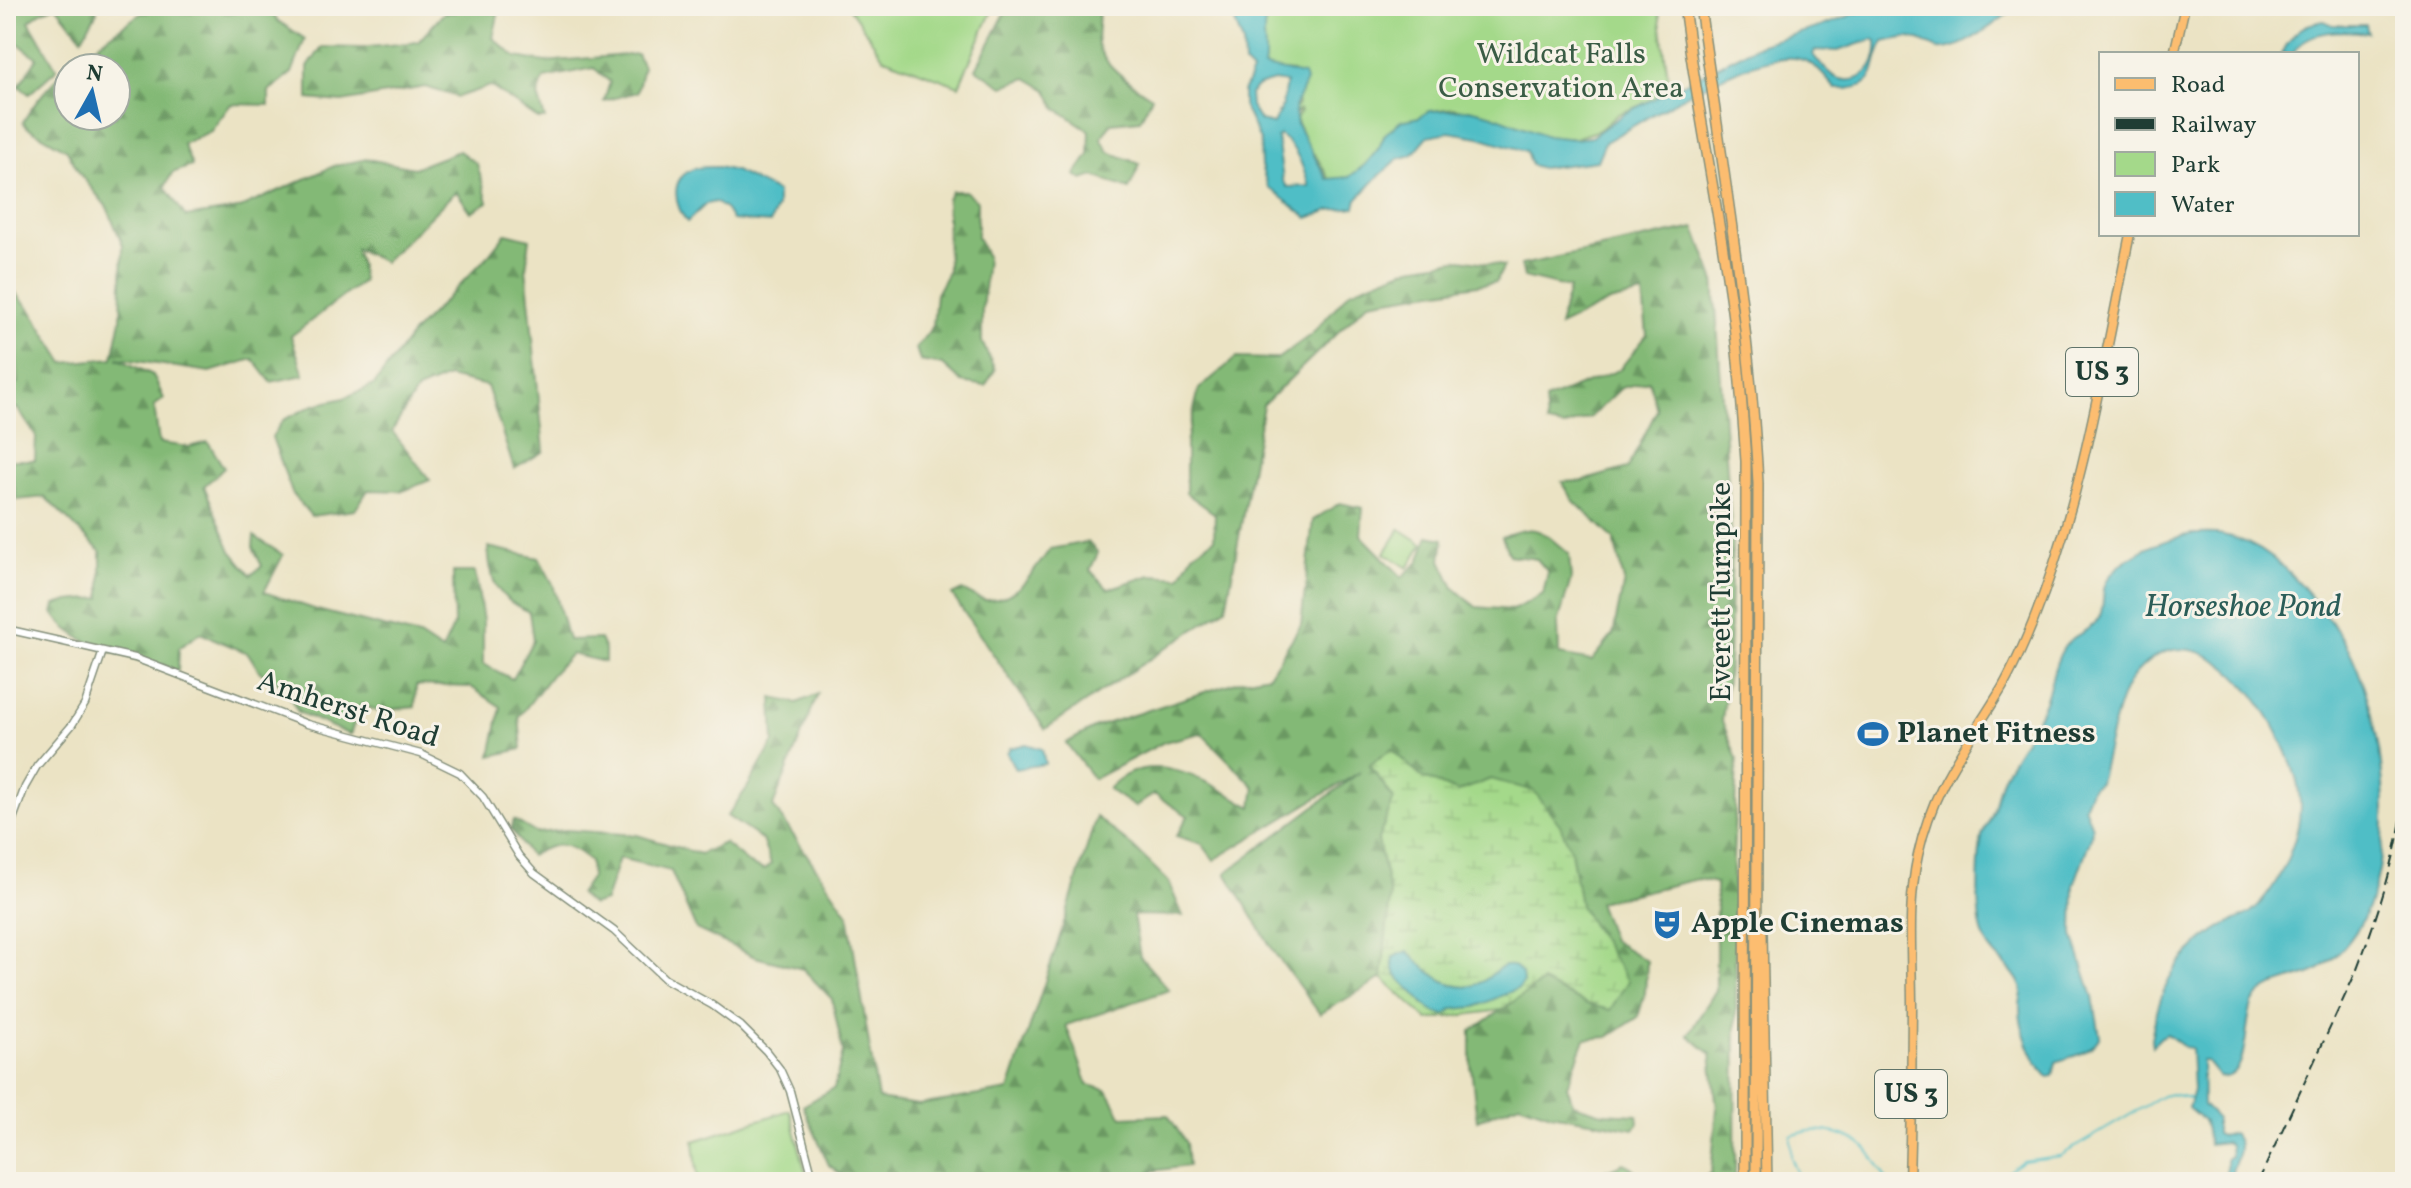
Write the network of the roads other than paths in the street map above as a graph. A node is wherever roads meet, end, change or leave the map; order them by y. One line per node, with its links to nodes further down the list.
1 (1684, 6): 11 (highway, Everett Turnpike)
2 (1700, 6): 9 (highway, Everett Turnpike)
3 (2185, 6): 4 (main road)
4 (2174, 52)
5 (2130, 236): 14 (main road, US 3)
6 (6, 629): 7 (street, Amherst Road)
7 (103, 651): 8 (street); 10 (street, Amherst Road)
8 (6, 838)
9 (1757, 902): 12 (highway, Everett Turnpike); 13 (highway)
10 (814, 1182)
11 (1745, 1182)
12 (1756, 1182)
13 (1767, 1182)
14 (1909, 1182)

